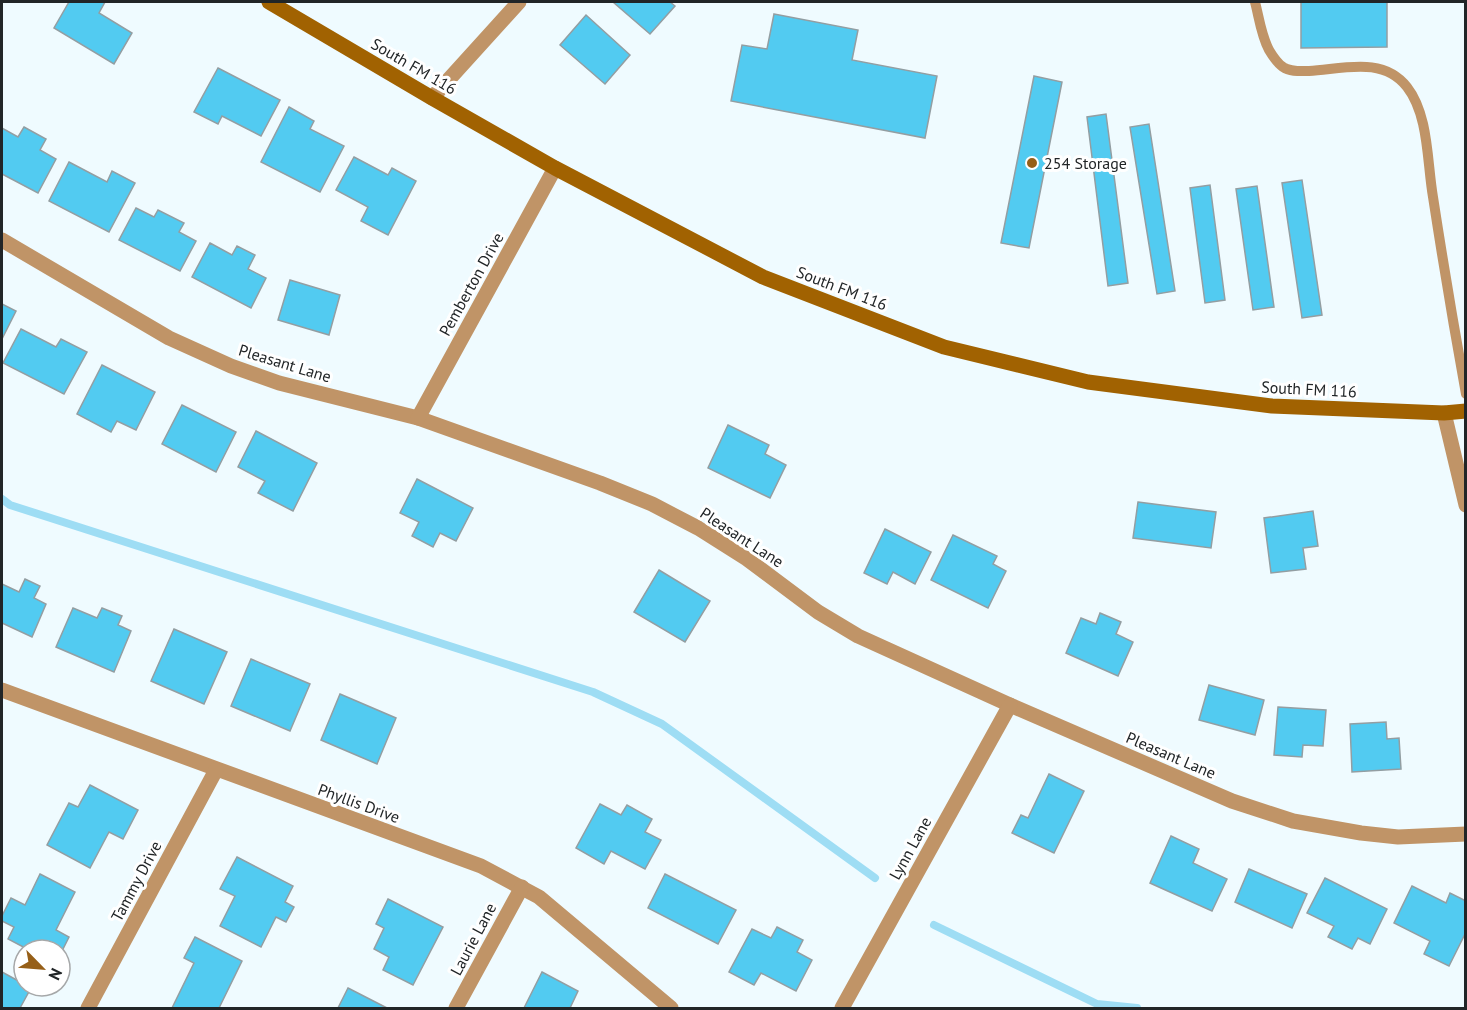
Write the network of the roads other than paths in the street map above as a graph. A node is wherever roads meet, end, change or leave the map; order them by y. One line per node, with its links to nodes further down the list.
1 (269, 2): 4 (main road, South FM 116)
2 (519, 2): 4 (street)
3 (1255, 2): 7 (lane)
4 (432, 98): 5 (main road, South FM 116)
5 (555, 168): 9 (main road, South FM 116); 10 (street, Pemberton Drive)
6 (2, 240): 10 (street, Pleasant Lane)
7 (1466, 394)
8 (1466, 411): 9 (main road, South FM 116)
9 (1444, 413): 11 (street)
10 (418, 418): 13 (street, Pleasant Lane)
11 (1466, 505)
12 (2, 690): 14 (street, Phyllis Drive)
13 (1010, 705): 15 (street, Pleasant Lane); 20 (street, Lynn Lane)
14 (216, 770): 16 (street, Phyllis Drive); 17 (street, Tammy Drive)
15 (1466, 834)
16 (522, 886): 18 (street, Laurie Lane); 19 (street, Phyllis Drive)
17 (88, 1008)
18 (456, 1008)
19 (671, 1008)
20 (842, 1008)

